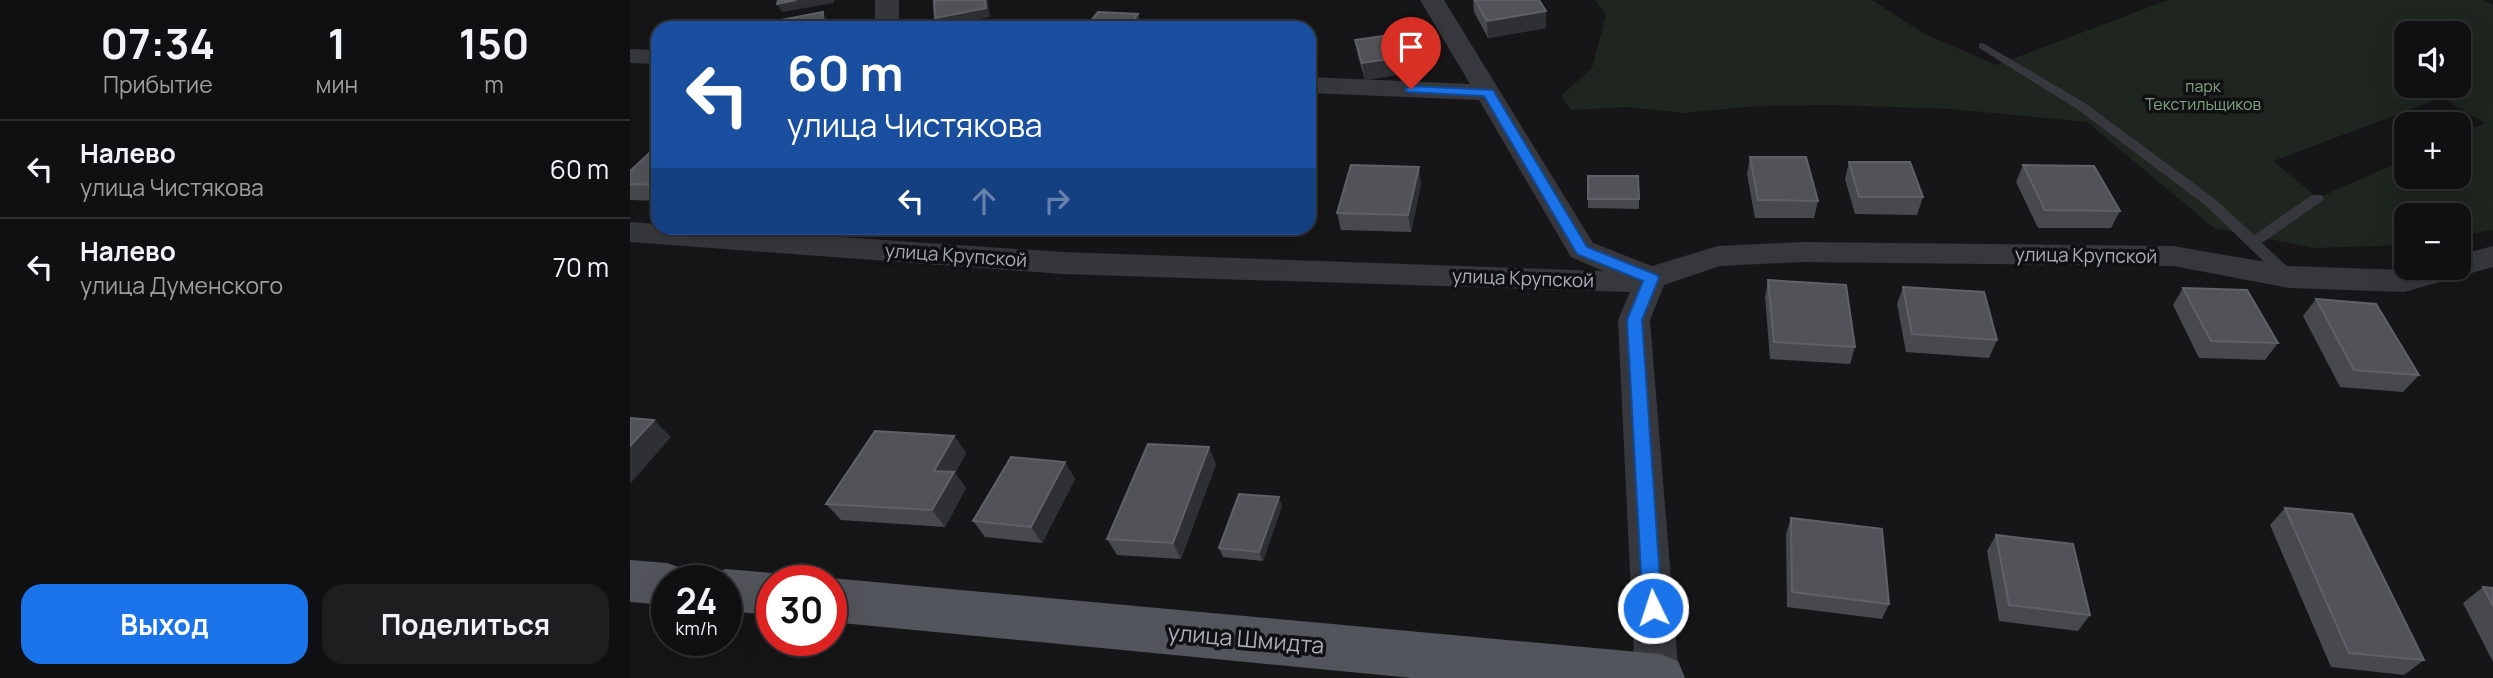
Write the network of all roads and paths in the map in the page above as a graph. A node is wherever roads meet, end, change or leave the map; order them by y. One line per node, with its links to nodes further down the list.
1 (887, 0): 4 (street)
2 (1414, 0): 3 (street)
3 (1436, 9): 9 (street)
4 (887, 21)
5 (1983, 46): 14 (lane)
6 (630, 56): 7 (street)
7 (651, 57)
8 (1316, 85): 9 (street)
9 (1488, 93): 18 (street)
10 (2317, 198): 14 (lane)
11 (630, 232): 12 (street, улица Крупской)
12 (651, 234)
13 (672, 235): 18 (street, улица Крупской)
14 (2253, 243): 17 (lane)
15 (2493, 256): 16 (street)
16 (2471, 262)
17 (2289, 277): 18 (street, улица Крупской); 19 (street, улица Крупской)
18 (1651, 278): 23 (street)
19 (2408, 280)
20 (630, 581): 21 (main road)
21 (651, 583)
22 (847, 602): 23 (main road, улица Шмидта)
23 (1659, 678)

